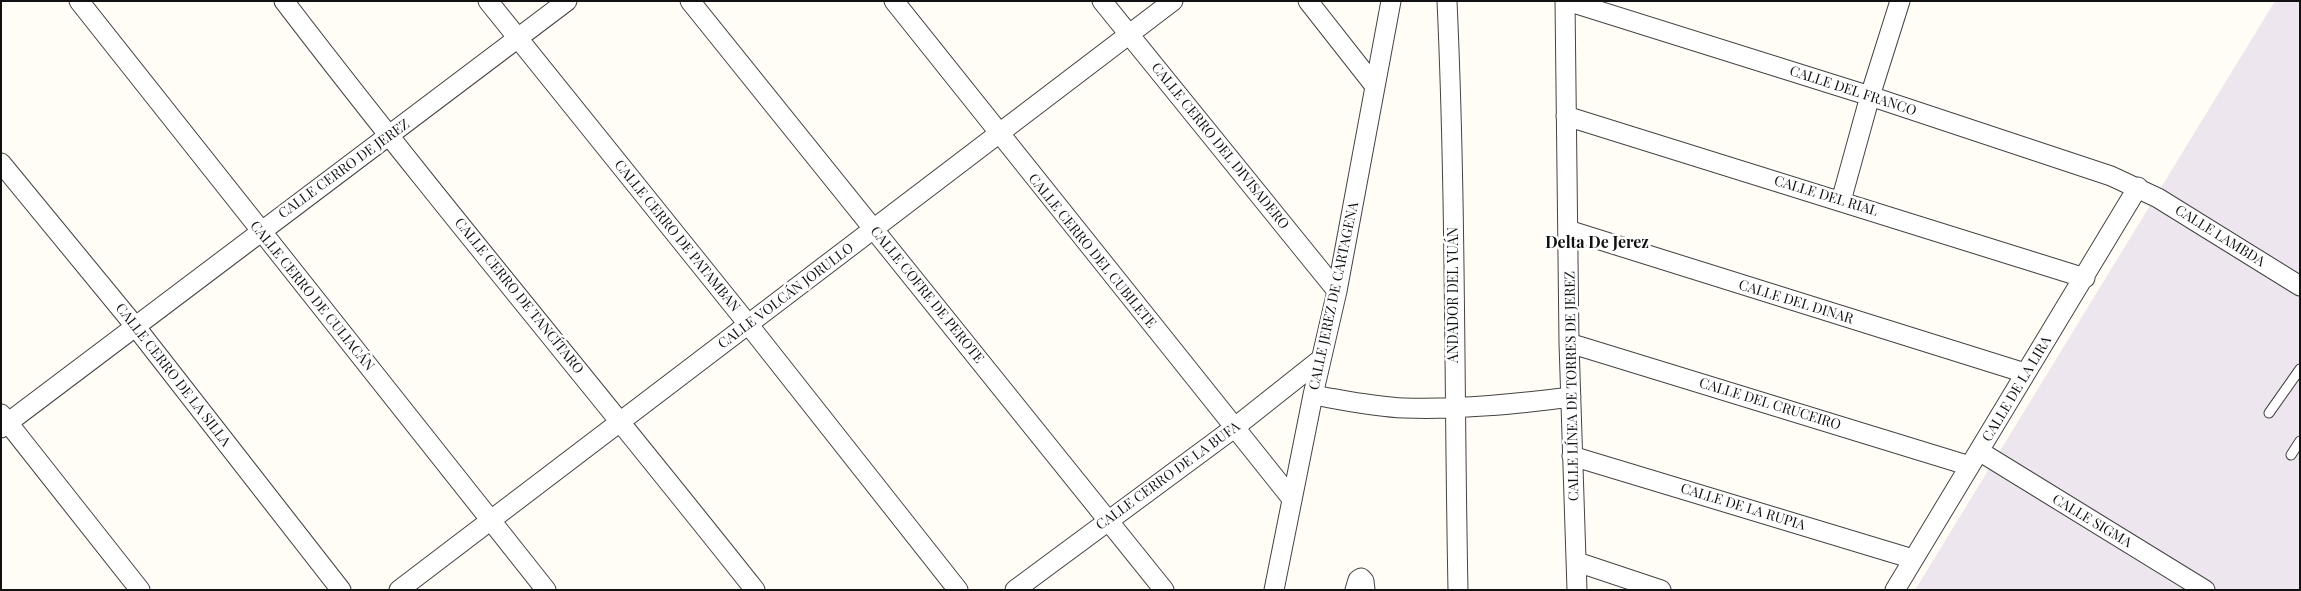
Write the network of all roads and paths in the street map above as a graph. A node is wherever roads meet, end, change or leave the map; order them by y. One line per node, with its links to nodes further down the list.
1 (79, 1): 26 (street, CALLE CERRO DE CULIACÁN)
2 (284, 1): 20 (street, CALLE CERRO DE TANCÍTARO)
3 (488, 1): 15 (street, CALLE CERRO DE PATAMBAN)
4 (567, 1): 15 (street, CALLE CERRO DE JEREZ)
5 (690, 1): 24 (street, CALLE COFRE DE PEROTE)
6 (894, 1): 19 (street, CALLE CERRO DEL CUBILETE)
7 (1102, 1): 14 (street, CALLE CERRO DEL DIVISADERO)
8 (1173, 1): 14 (street, CALLE VOLCÁN JORULLO)
9 (1308, 1): 16 (street)
10 (1391, 1): 16 (street, CALLE JEREZ DE CARTAGENA)
11 (1447, 1): 38 (street, ANDADOR DEL YUÁN)
12 (1566, 1): 17 (street, CALLE DEL FRANCO); 18 (street, CALLE LÍNEA DE TORRES DE JEREZ)
13 (1900, 1): 17 (street)
14 (1128, 34): 19 (street, CALLE VOLCÁN JORULLO); 29 (street, CALLE CERRO DEL DIVISADERO)
15 (518, 39): 20 (street, CALLE CERRO DE JEREZ); 30 (street, CALLE CERRO DE PATAMBAN)
16 (1374, 85): 29 (street, CALLE JEREZ DE CARTAGENA)
17 (1870, 96): 22 (street, CALLE DEL FRANCO); 23 (street)
18 (1566, 116): 23 (street, CALLE DEL RIAL); 25 (street, CALLE LÍNEA DE TORRES DE JEREZ)
19 (998, 132): 24 (street, CALLE VOLCÁN JORULLO); 42 (street, CALLE CERRO DEL CUBILETE)
20 (388, 137): 26 (street, CALLE CERRO DE JEREZ); 41 (street, CALLE CERRO DE TANCÍTARO)
21 (1, 163): 31 (street, CALLE CERRO DE LA SILLA)
22 (2138, 187): 27 (street, CALLE DE LA LIRA); 28 (street, CALLE LAMBDA)
23 (1841, 201): 27 (street, CALLE DEL RIAL)
24 (874, 230): 30 (street, CALLE VOLCÁN JORULLO); 48 (street, CALLE COFRE DE PEROTE)
25 (1568, 230): 32 (street, CALLE LÍNEA DE TORRES DE JEREZ); 35 (street, CALLE DEL DINAR)
26 (260, 232): 31 (street, CALLE CERRO DE JEREZ); 49 (street, CALLE CERRO DE CULIACÁN)
27 (2085, 278): 35 (street, CALLE DE LA LIRA)
28 (2300, 286)
29 (1337, 291): 33 (street, CALLE JEREZ DE CARTAGENA)
30 (748, 324): 41 (street, CALLE VOLCÁN JORULLO); 57 (street, CALLE CERRO DE PATAMBAN)
31 (135, 326): 40 (street, CALLE CERRO DE JEREZ); 53 (street, CALLE CERRO DE LA SILLA)
32 (1569, 343): 37 (street, CALLE LÍNEA DE TORRES DE JEREZ); 46 (street, CALLE DEL CRUCEIRO)
33 (1321, 359): 36 (street, CALLE JEREZ DE CARTAGENA); 42 (street, CALLE CERRO DE LA BUFA)
34 (2300, 369): 39 (lane)
35 (2025, 373): 46 (street, CALLE DE LA LIRA)
36 (1313, 395): 38 (street); 47 (street, CALLE JEREZ DE CARTAGENA)
37 (1571, 397): 38 (street); 45 (street, CALLE LÍNEA DE TORRES DE JEREZ)
38 (1454, 407): 63 (street, ANDADOR DEL YUÁN)
39 (2270, 413)
40 (4, 422): 52 (street)
41 (622, 422): 49 (street, CALLE VOLCÁN JORULLO); 56 (street, CALLE CERRO DE TANCÍTARO)
42 (1234, 428): 47 (street, CALLE CERRO DEL CUBILETE); 48 (street, CALLE CERRO DE LA BUFA)
43 (2300, 441): 44 (lane)
44 (2290, 455)
45 (1572, 456): 50 (street, CALLE DE LA RUPIA); 51 (street, CALLE LÍNEA DE TORRES DE JEREZ)
46 (1974, 458): 50 (street, CALLE DE LA LIRA); 67 (street, CALLE SIGMA)
47 (1292, 499): 60 (street, CALLE JEREZ DE CARTAGENA)
48 (1107, 520): 58 (street, CALLE CERRO DE LA BUFA); 59 (street, CALLE COFRE DE PEROTE)
49 (492, 521): 54 (street, CALLE VOLCÁN JORULLO); 55 (street, CALLE CERRO DE CULIACÁN)
50 (1913, 559): 66 (street, CALLE DE LA LIRA)
51 (1577, 562): 64 (street, CALLE LÍNEA DE TORRES DE JEREZ); 65 (street)
52 (140, 590)
53 (341, 590)
54 (399, 590)
55 (546, 590)
56 (755, 590)
57 (958, 590)
58 (1015, 590)
59 (1164, 590)
60 (1274, 590)
61 (1356, 590): 62 (street)
62 (1365, 590)
63 (1458, 590)
64 (1577, 590)
65 (1661, 590)
66 (1895, 590)
67 (2205, 590)

